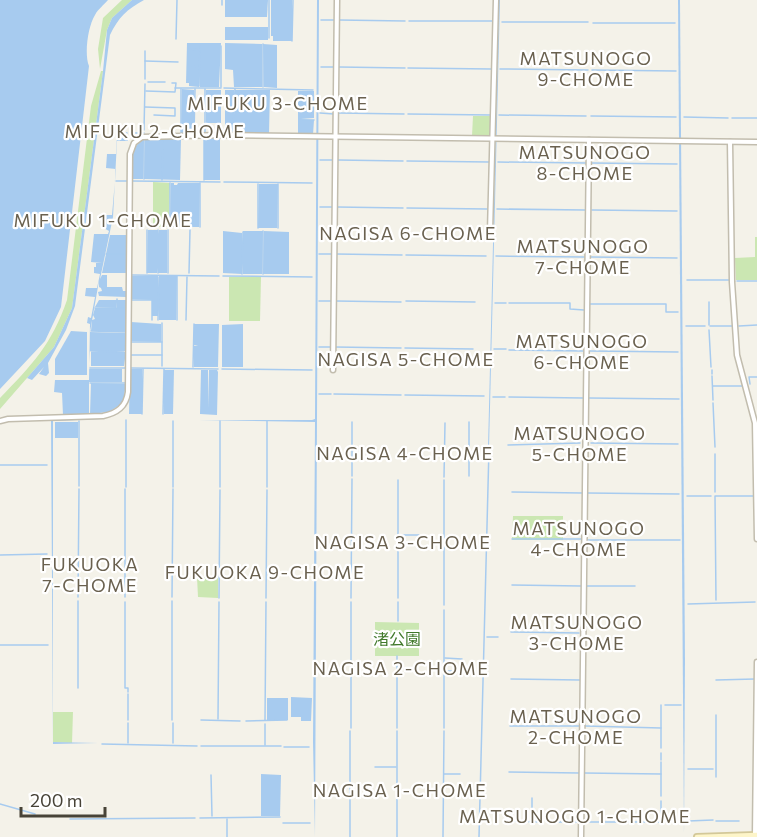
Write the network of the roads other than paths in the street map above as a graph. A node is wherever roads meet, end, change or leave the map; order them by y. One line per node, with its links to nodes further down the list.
1 (337, 0): 3 (street)
2 (496, 0): 4 (street)
3 (335, 137): 4 (street); 9 (street); 10 (street)
4 (495, 139): 5 (street); 8 (street)
5 (589, 140): 6 (street); 14 (street)
6 (730, 142): 7 (street); 11 (street)
7 (757, 142)
8 (490, 232)
9 (333, 370)
10 (0, 422)
11 (757, 539)
12 (757, 663): 13 (street)
13 (756, 835): 15 (main road)
14 (581, 837)
15 (697, 837)

